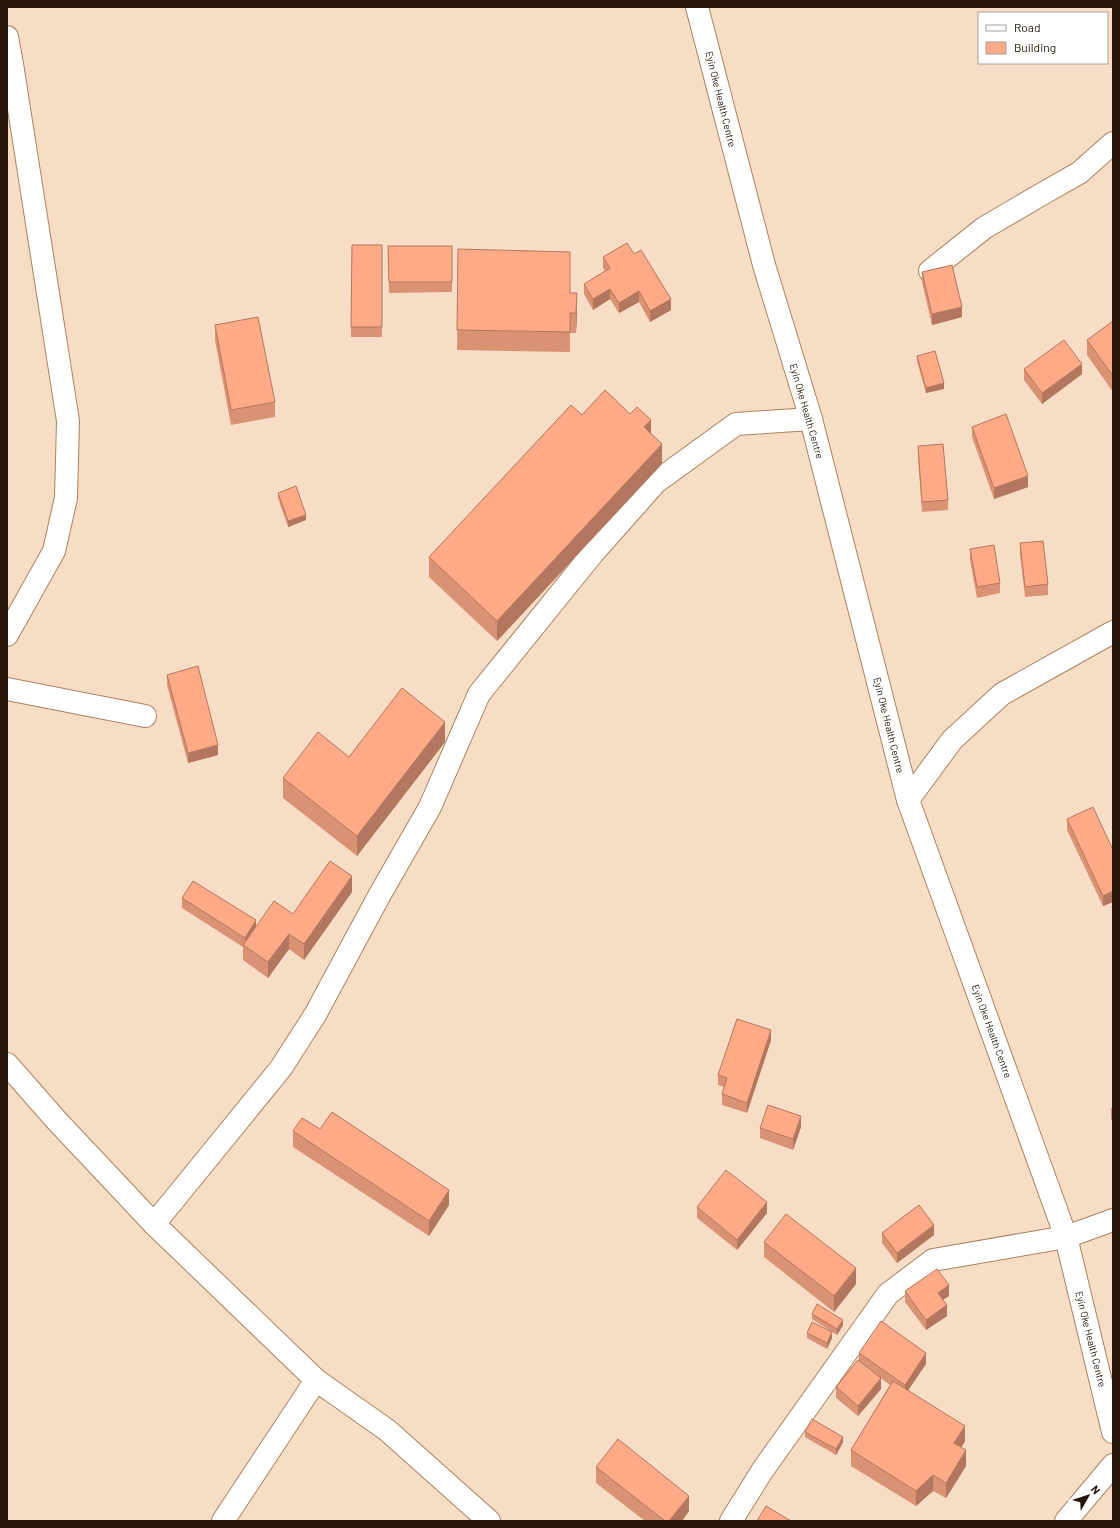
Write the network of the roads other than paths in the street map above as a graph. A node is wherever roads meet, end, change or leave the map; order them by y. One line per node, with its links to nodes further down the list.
1 (697, 7): 5 (street, Eyin Oke Health Centre)
2 (7, 37): 7 (street)
3 (1113, 142): 4 (street)
4 (930, 271)
5 (811, 419): 10 (street, Eyin Oke Health Centre); 13 (street)
6 (1113, 632): 10 (street)
7 (7, 635)
8 (7, 689): 9 (street)
9 (145, 716)
10 (908, 800): 14 (street, Eyin Oke Health Centre)
11 (7, 1064): 13 (street)
12 (1113, 1220): 14 (street)
13 (154, 1224): 15 (street)
14 (1066, 1237): 16 (street, Eyin Oke Health Centre); 20 (street)
15 (316, 1380): 18 (street); 19 (street)
16 (1113, 1432)
17 (1113, 1465): 21 (street)
18 (223, 1521)
19 (489, 1521)
20 (731, 1521)
21 (1066, 1521)

